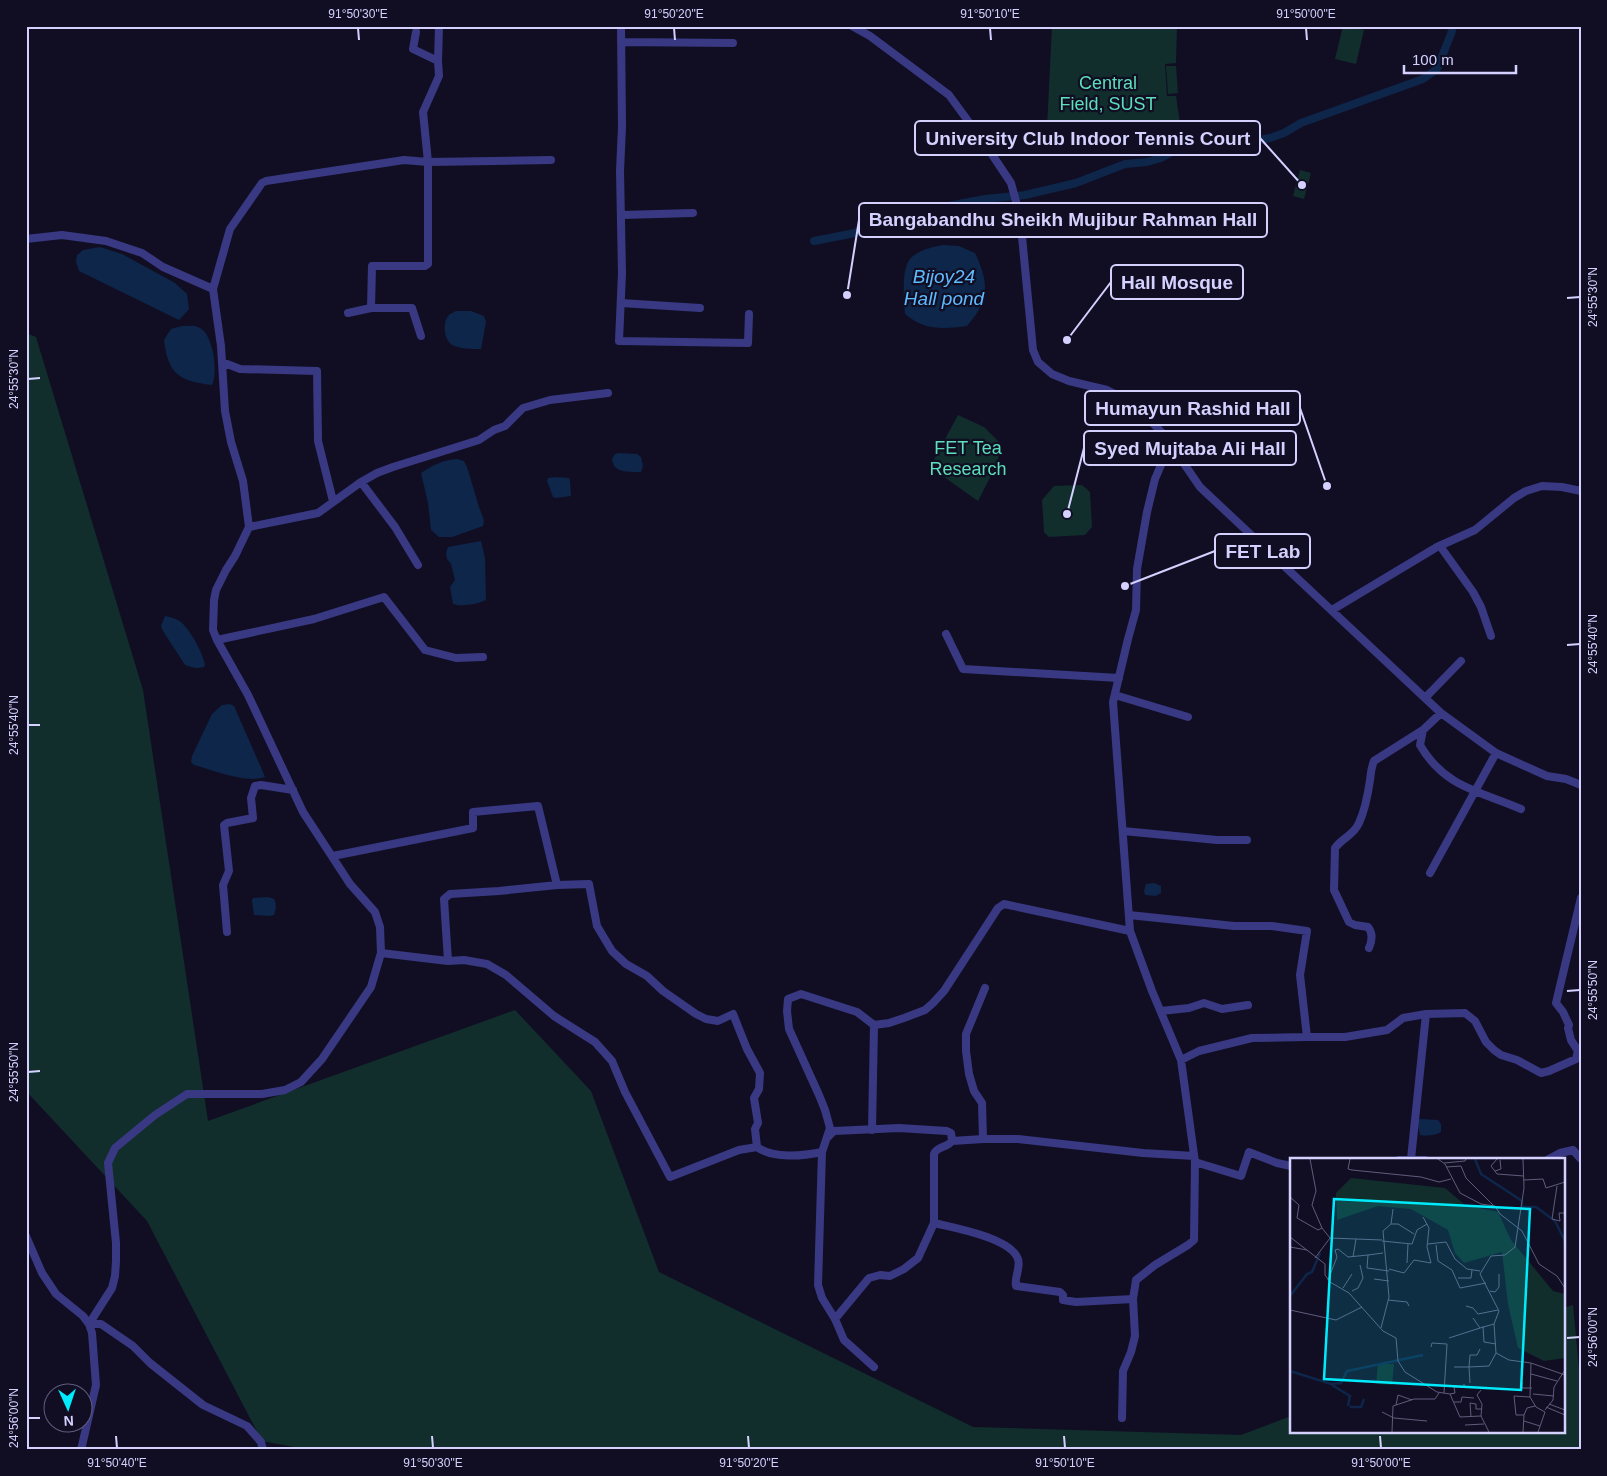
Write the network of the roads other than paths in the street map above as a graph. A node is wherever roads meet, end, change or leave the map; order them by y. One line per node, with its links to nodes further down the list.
1 (439, 26): 7 (street)
2 (621, 26): 5 (street)
3 (852, 26): 22 (street)
4 (416, 32): 7 (street)
5 (621, 42): 6 (street); 11 (street)
6 (733, 43)
7 (438, 61): 9 (street)
8 (551, 160): 9 (street)
9 (428, 162): 13 (street); 15 (street)
10 (693, 213): 11 (street)
11 (622, 215): 14 (street)
12 (26, 239): 13 (street)
13 (213, 290): 20 (street)
14 (621, 303): 16 (street); 18 (street)
15 (371, 308): 17 (street); 19 (street)
16 (700, 308)
17 (348, 314)
18 (749, 314)
19 (421, 336)
20 (222, 362): 25 (street); 26 (street)
21 (608, 393): 23 (street)
22 (1170, 444): 29 (street); 35 (street)
23 (361, 482): 25 (street); 28 (street)
24 (1581, 491): 27 (street)
25 (333, 501): 26 (street)
26 (249, 527): 32 (street)
27 (1440, 546): 29 (street); 31 (street)
28 (418, 565)
29 (1332, 610): 37 (street)
30 (946, 634): 35 (street)
31 (1491, 636)
32 (217, 640): 33 (street); 43 (street)
33 (483, 657)
34 (1461, 661): 37 (street)
35 (1119, 678): 36 (street)
36 (1115, 695): 39 (street); 46 (street)
37 (1426, 698): 38 (street)
38 (1441, 713): 40 (street); 41 (street)
39 (1188, 717)
40 (1423, 730): 44 (street); 55 (street)
41 (1496, 753): 42 (street); 44 (street)
42 (1581, 785)
43 (293, 790): 48 (street); 54 (street)
44 (1476, 792): 45 (street); 49 (street)
45 (1521, 808)
46 (1123, 831): 47 (street); 52 (street)
47 (1247, 840)
48 (333, 856): 50 (street); 56 (street)
49 (1430, 873)
50 (557, 885): 57 (street); 69 (street)
51 (1581, 898): 61 (street)
52 (1129, 915): 53 (street); 63 (street)
53 (1130, 931): 60 (street); 62 (street)
54 (227, 932)
55 (1369, 948)
56 (381, 953): 57 (street); 80 (street)
57 (448, 961): 69 (street)
58 (985, 988): 66 (street)
59 (1248, 1005): 60 (street)
60 (1161, 1011): 64 (street)
61 (1426, 1014): 63 (street); 71 (street)
62 (874, 1025): 65 (street); 67 (street)
63 (1306, 1037): 64 (street)
64 (1181, 1060): 73 (street)
65 (872, 1130): 67 (street); 68 (street)
66 (983, 1139): 68 (street); 73 (street)
67 (826, 1140): 70 (street)
68 (952, 1141): 76 (street)
69 (757, 1147): 70 (street)
70 (822, 1152): 79 (street)
71 (1411, 1158)
72 (1551, 1158): 74 (street)
73 (1194, 1159): 75 (street); 78 (street)
74 (1581, 1159)
75 (1290, 1166)
76 (934, 1223): 78 (street); 79 (street)
77 (26, 1236): 80 (street)
78 (1133, 1299): 82 (street)
79 (835, 1318): 81 (street)
80 (89, 1324): 83 (street); 84 (street)
81 (874, 1367)
82 (1122, 1418)
83 (81, 1450)
84 (263, 1450)

